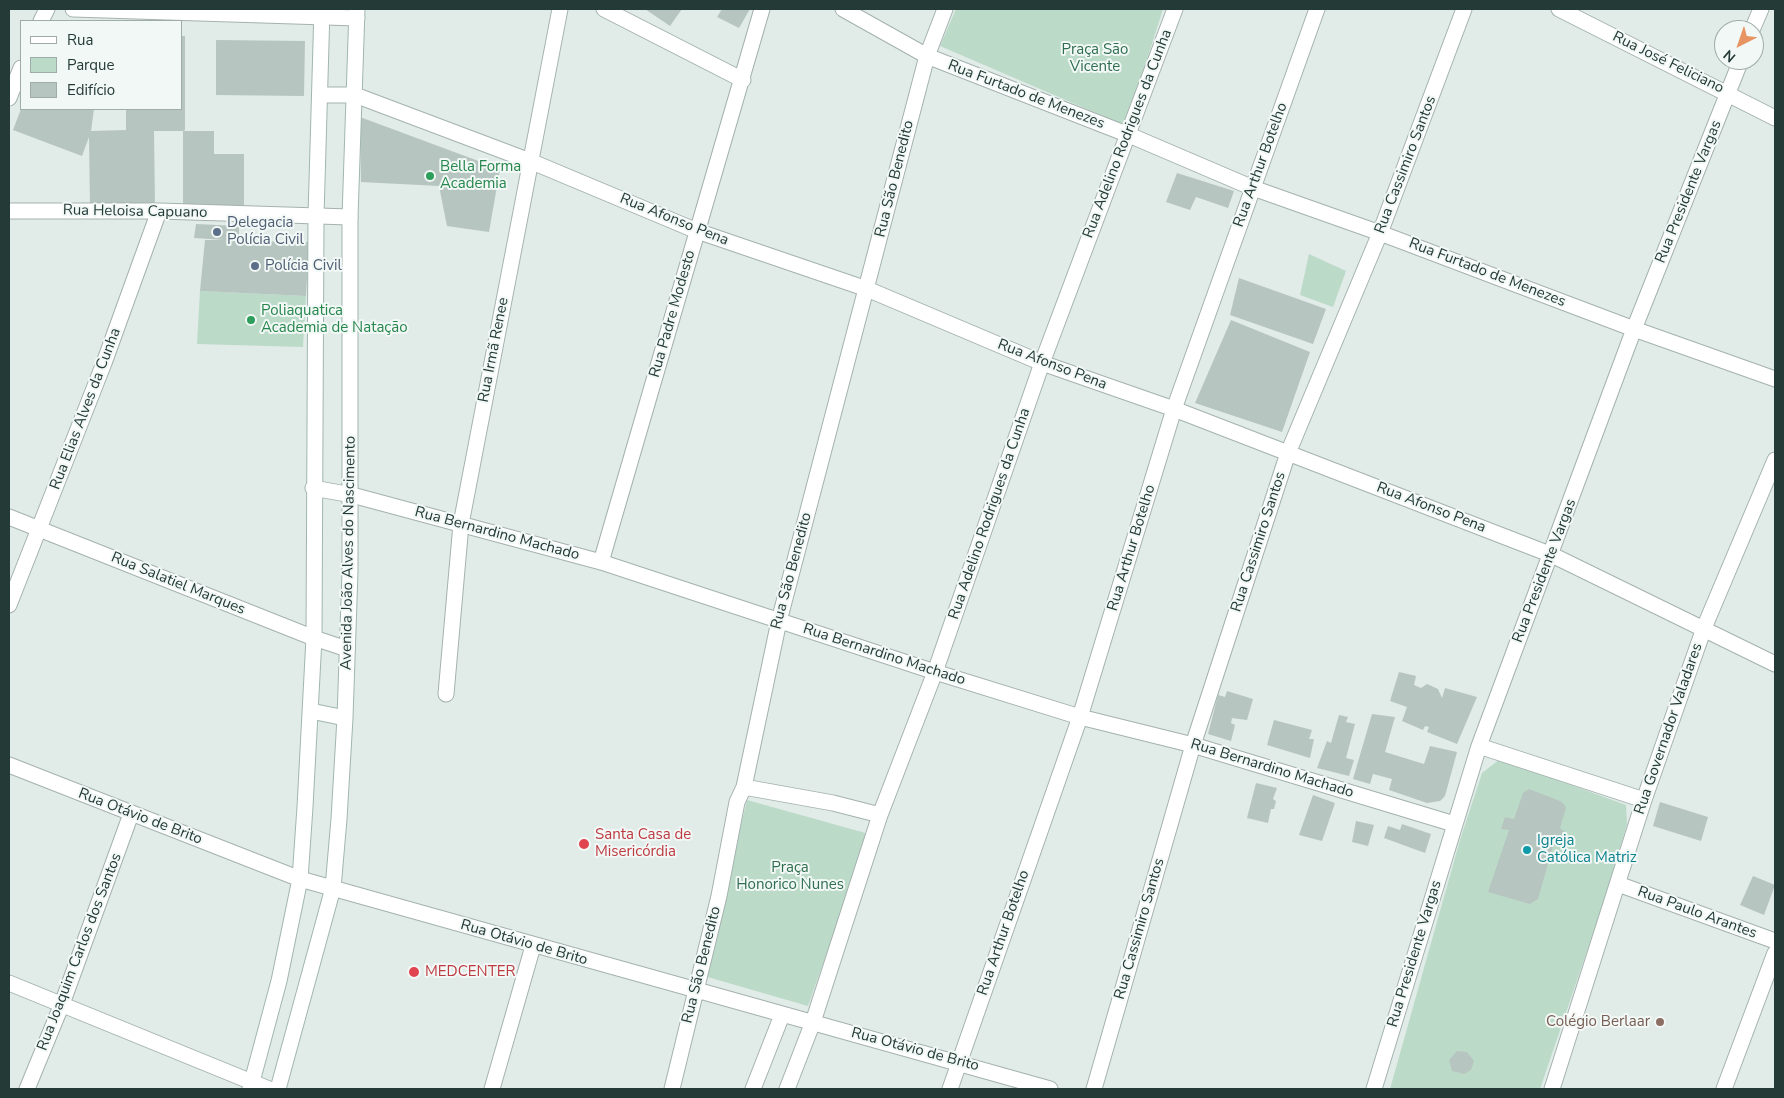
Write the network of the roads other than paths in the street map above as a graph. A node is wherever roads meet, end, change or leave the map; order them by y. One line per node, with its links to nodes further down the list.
1 (73, 9): 11 (street)
2 (560, 9): 23 (street, Rua Irmã Renee)
3 (604, 9): 16 (street)
4 (762, 9): 16 (street, Rua Padre Modesto)
5 (843, 9): 13 (street, Rua Furtado de Menezes)
6 (944, 9): 13 (street, Rua São Benedito)
7 (1175, 9): 22 (street, Rua Adelino Rodrigues da Cunha)
8 (1317, 9): 24 (street, Rua Arthur Botelho)
9 (1464, 9): 30 (street, Rua Cassimiro Santos)
10 (1559, 9): 17 (street, Rua José Feliciano)
11 (322, 13): 12 (street); 19 (street)
12 (357, 14): 18 (street, Avenida João Alves do Nascimento)
13 (926, 56): 22 (street, Rua Furtado de Menezes); 31 (street, Rua São Benedito)
14 (20, 70): 20 (street)
15 (1737, 70): 17 (street, Rua Presidente Vargas)
16 (743, 80): 29 (street, Rua Padre Modesto)
17 (1728, 93): 21 (street, Rua José Feliciano); 32 (street, Rua Presidente Vargas)
18 (355, 95): 19 (street, Rua Afonso Pena); 23 (street, Rua Afonso Pena); 28 (street, Avenida João Alves do Nascimento)
19 (320, 96): 27 (street)
20 (9, 98)
21 (1775, 118)
22 (1128, 135): 24 (street, Rua Furtado de Menezes); 33 (street, Rua Adelino Rodrigues da Cunha)
23 (530, 161): 29 (street, Rua Afonso Pena); 41 (street, Rua Irmã Renee)
24 (1253, 188): 30 (street, Rua Furtado de Menezes); 35 (street, Rua Arthur Botelho)
25 (9, 211): 26 (street, Rua Heloisa Capuano)
26 (159, 211): 27 (street, Rua Heloisa Capuano); 42 (street, Rua Elias Alves da Cunha)
27 (316, 216): 28 (street, Rua Heloisa Capuano); 38 (street)
28 (350, 217): 39 (street, Avenida João Alves do Nascimento)
29 (698, 231): 31 (street, Rua Afonso Pena); 44 (street, Rua Padre Modesto)
30 (1380, 233): 32 (street, Rua Furtado de Menezes); 36 (street, Rua Cassimiro Santos)
31 (867, 289): 33 (street, Rua Afonso Pena); 46 (street, Rua São Benedito)
32 (1634, 329): 34 (street, Rua Furtado de Menezes); 43 (street, Rua Presidente Vargas)
33 (1042, 363): 35 (street, Rua Afonso Pena); 51 (street, Rua Adelino Rodrigues da Cunha)
34 (1775, 380)
35 (1174, 409): 36 (street, Rua Afonso Pena); 54 (street, Rua Arthur Botelho)
36 (1288, 453): 43 (street, Rua Afonso Pena); 56 (street, Rua Cassimiro Santos)
37 (1775, 460): 47 (street, Rua Governador Valadares)
38 (313, 488): 39 (street, Rua Bernardino Machado); 48 (street)
39 (352, 495): 41 (street, Rua Bernardino Machado); 49 (street, Avenida João Alves do Nascimento)
40 (9, 517): 42 (street, Rua Salatiel Marques)
41 (461, 524): 44 (street, Rua Bernardino Machado); 52 (street, Rua Irmã Renee)
42 (39, 529): 45 (street, Rua Elias Alves da Cunha); 48 (street, Rua Salatiel Marques)
43 (1552, 555): 47 (street, Rua Afonso Pena); 57 (street, Rua Presidente Vargas)
44 (601, 562): 46 (street, Rua Bernardino Machado)
45 (9, 605)
46 (779, 620): 51 (street, Rua Bernardino Machado); 59 (street, Rua São Benedito)
47 (1704, 628): 50 (street, Rua Afonso Pena); 60 (street, Rua Governador Valadares)
48 (314, 638): 49 (street, Rua Salatiel Marques); 53 (street)
49 (347, 649): 55 (street, Avenida João Alves do Nascimento)
50 (1775, 664)
51 (935, 672): 54 (street, Rua Bernardino Machado); 62 (street, Rua Adelino Rodrigues da Cunha)
52 (446, 694)
53 (311, 711): 55 (street); 64 (street)
54 (1080, 717): 56 (street, Rua Bernardino Machado); 75 (street, Rua Arthur Botelho)
55 (345, 718): 66 (street, Avenida João Alves do Nascimento)
56 (1193, 745): 63 (street, Rua Bernardino Machado); 86 (street, Rua Cassimiro Santos)
57 (1479, 746): 60 (street); 63 (street, Rua Presidente Vargas)
58 (9, 765): 61 (street, Rua Otávio de Brito)
59 (744, 787): 62 (street); 71 (street, Rua São Benedito)
60 (1644, 800): 65 (street, Rua Governador Valadares)
61 (131, 814): 64 (street, Rua Otávio de Brito); 72 (street, Rua Joaquim Carlos dos Santos)
62 (880, 815): 74 (street, Rua Adelino Rodrigues da Cunha)
63 (1454, 824): 87 (street, Rua Presidente Vargas)
64 (300, 879): 66 (street, Rua Otávio de Brito); 76 (street)
65 (1618, 884): 67 (street, Rua Paulo Arantes); 88 (street, Rua Governador Valadares)
66 (333, 888): 68 (street, Rua Otávio de Brito); 79 (street, Avenida João Alves do Nascimento)
67 (1775, 941)
68 (533, 946): 71 (street, Rua Otávio de Brito); 80 (street)
69 (1775, 953): 89 (street)
70 (9, 983): 72 (street)
71 (694, 990): 73 (street, Rua Otávio de Brito); 81 (street, Rua São Benedito)
72 (62, 1004): 76 (street); 77 (street, Rua Joaquim Carlos dos Santos)
73 (782, 1015): 74 (street, Rua Otávio de Brito); 82 (street)
74 (813, 1022): 75 (street, Rua Otávio de Brito); 83 (street, Rua Adelino Rodrigues da Cunha)
75 (959, 1062): 84 (street, Rua Arthur Botelho); 85 (street, Rua Otávio de Brito)
76 (251, 1086): 78 (street)
77 (27, 1089)
78 (269, 1089)
79 (278, 1089)
80 (492, 1089)
81 (672, 1089)
82 (753, 1089)
83 (787, 1089)
84 (950, 1089)
85 (1050, 1089)
86 (1094, 1089)
87 (1374, 1089)
88 (1552, 1089)
89 (1724, 1089)

